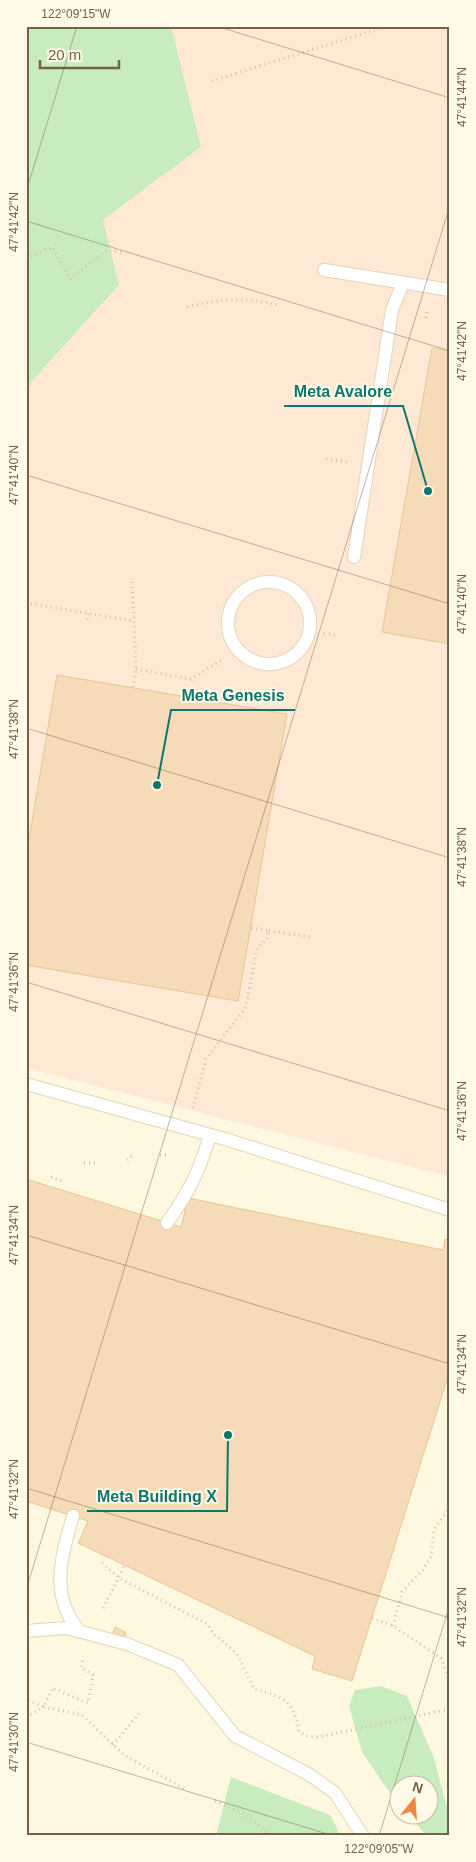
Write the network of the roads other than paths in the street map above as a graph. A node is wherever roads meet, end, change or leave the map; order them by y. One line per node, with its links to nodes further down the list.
1 (324, 270): 2 (lane)
2 (402, 283): 3 (lane); 4 (lane)
3 (450, 290)
4 (354, 557)
5 (263, 664): 5 (lane)
6 (26, 1084): 7 (lane)
7 (210, 1136): 8 (lane); 9 (lane)
8 (450, 1210)
9 (167, 1223)
10 (73, 1516): 12 (lane)
11 (26, 1631): 12 (lane)
12 (80, 1632): 13 (lane)
13 (363, 1836)

